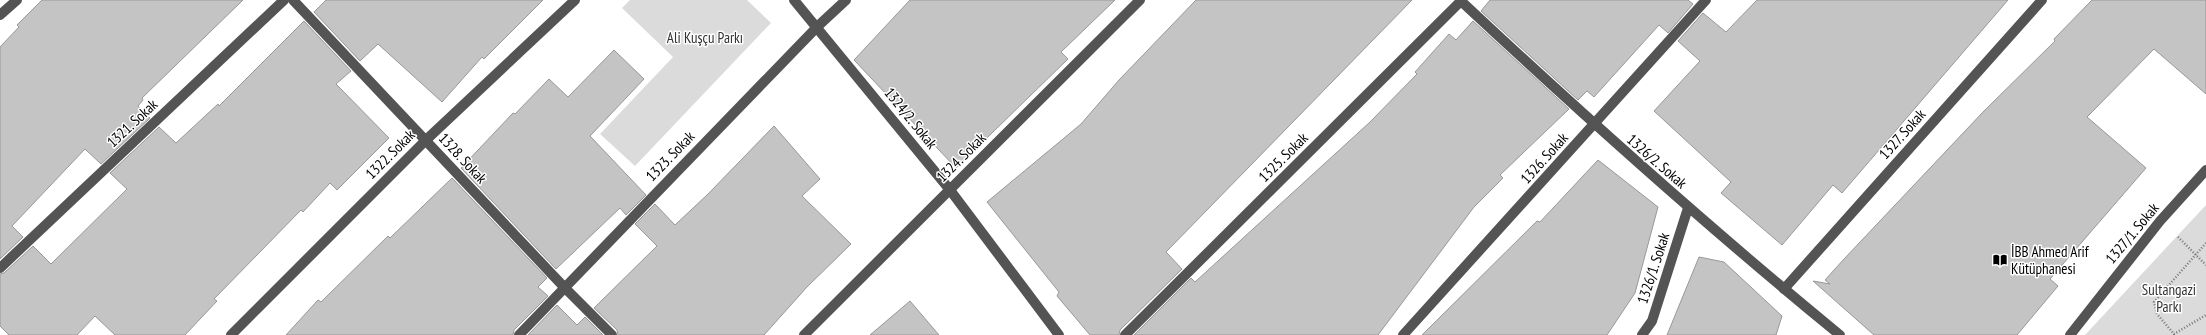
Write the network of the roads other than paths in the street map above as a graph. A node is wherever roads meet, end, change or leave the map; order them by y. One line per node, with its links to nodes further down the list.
1 (16, 0): 11 (street)
2 (284, 0): 18 (street, 1321. Sokak)
3 (293, 0): 14 (street, 1328. Sokak)
4 (575, 0): 14 (street, 1322. Sokak)
5 (794, 0): 12 (street, 1324/2. Sokak)
6 (846, 0): 12 (street, 1323. Sokak)
7 (1140, 0): 16 (street, 1324. Sokak)
8 (1461, 0): 13 (street, 1326/2. Sokak); 26 (street, 1325. Sokak)
9 (1706, 0): 13 (street, 1326. Sokak)
10 (2042, 0): 20 (street, 1327. Sokak)
11 (0, 15)
12 (818, 26): 16 (street, 1324/2. Sokak); 19 (street, 1323. Sokak)
13 (1594, 125): 17 (street, 1326/2. Sokak); 27 (street, 1326. Sokak)
14 (426, 140): 19 (street, 1328. Sokak); 21 (street, 1322. Sokak)
15 (2206, 170): 30 (street, 1327/1. Sokak)
16 (950, 190): 24 (street, 1324. Sokak); 25 (street, 1324/2. Sokak)
17 (1688, 208): 20 (street, 1326/2. Sokak); 28 (street, 1326/1. Sokak)
18 (0, 268)
19 (564, 287): 22 (street, 1323. Sokak); 23 (street, 1328. Sokak)
20 (1784, 289): 29 (street, 1326/2. Sokak)
21 (230, 335)
22 (518, 335)
23 (612, 335)
24 (804, 335)
25 (1059, 335)
26 (1125, 335)
27 (1402, 335)
28 (1642, 335)
29 (1840, 335)
30 (2070, 335)

